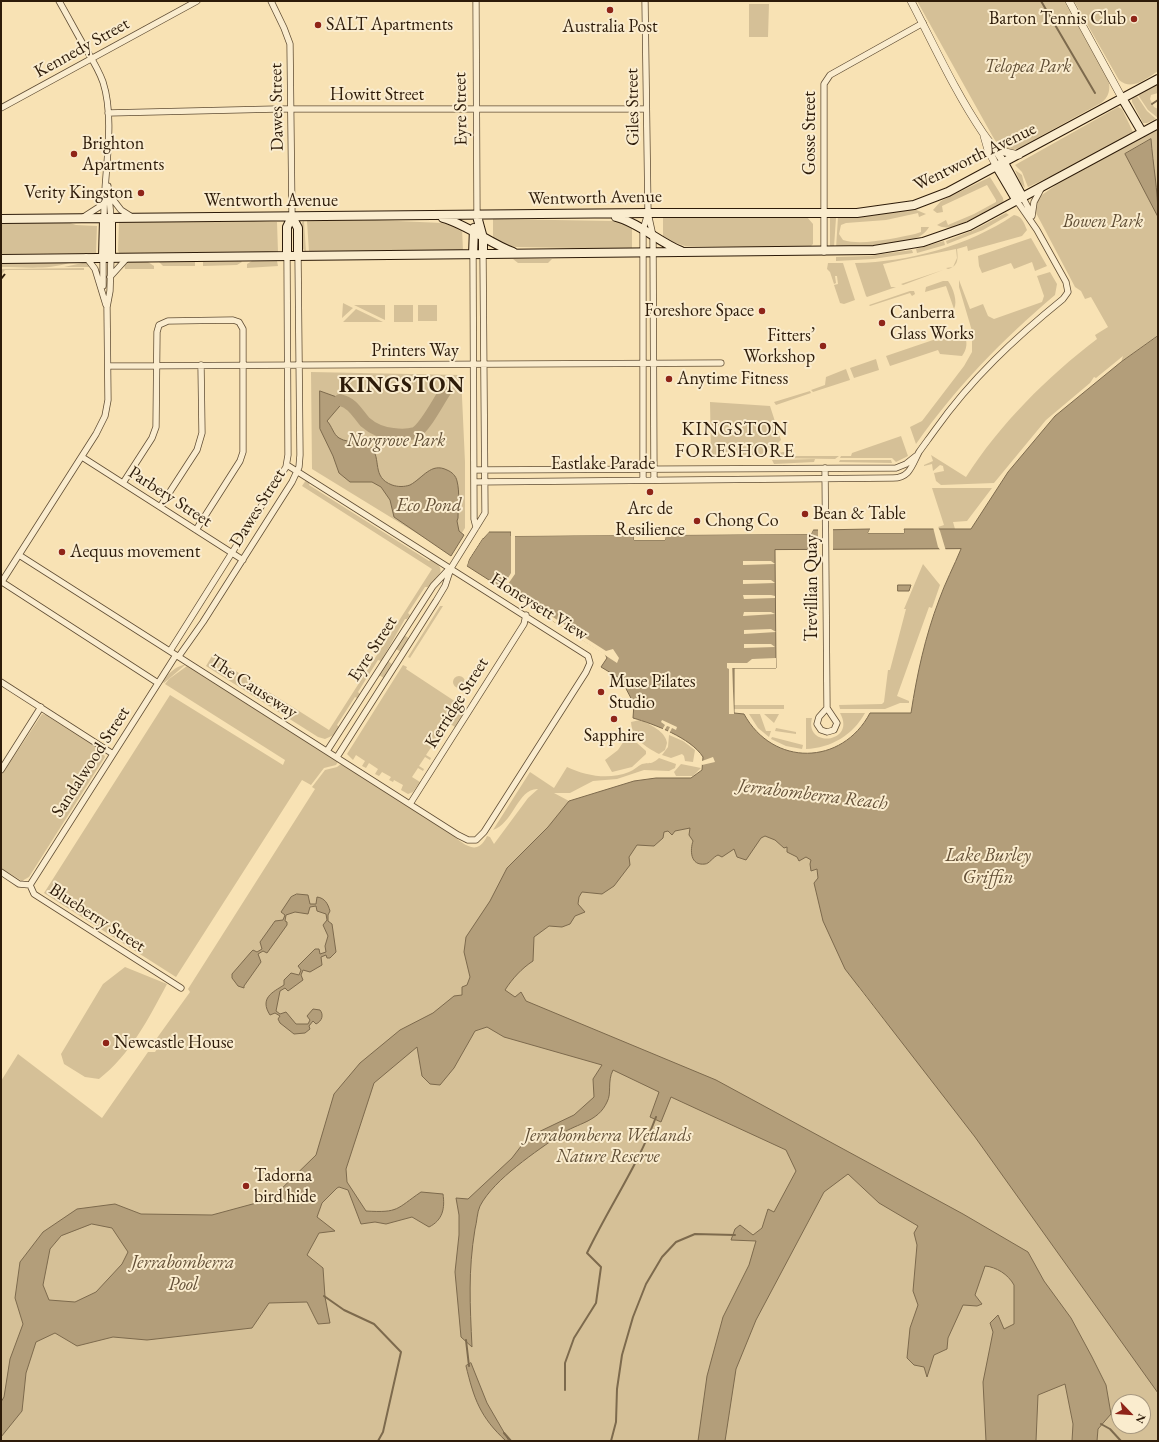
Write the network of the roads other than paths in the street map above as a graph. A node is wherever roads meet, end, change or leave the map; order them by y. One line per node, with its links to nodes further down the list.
1 (59, 1): 9 (street)
2 (197, 1): 9 (street, Kennedy Street)
3 (271, 1): 14 (street, Dawes Street)
4 (476, 1): 13 (street, Eyre Street)
5 (645, 1): 15 (street, Giles Street)
6 (910, 1): 8 (street)
7 (1069, 1): 11 (street)
8 (923, 23): 19 (street); 30 (street, Gosse Street)
9 (92, 59): 12 (street, Kennedy Street); 16 (street)
10 (1158, 79): 11 (main road, Wentworth Avenue)
11 (1122, 98): 18 (main road); 21 (main road, Wentworth Avenue)
12 (1, 108)
13 (476, 108): 14 (street, Howitt Street); 15 (street, Howitt Street); 33 (street, Eyre Street)
14 (292, 109): 16 (street, Howitt Street); 35 (street, Dawes Street)
15 (646, 109): 29 (street, Giles Street)
16 (108, 113): 24 (street)
17 (1158, 124): 18 (main road)
18 (1142, 132): 25 (main road)
19 (984, 134): 20 (street); 23 (street)
20 (994, 145): 21 (street); 22 (street)
21 (1020, 155): 22 (main road, Wentworth Avenue)
22 (1004, 163): 23 (main road, Wentworth Avenue); 28 (main road, Eastlake Parade)
23 (996, 167): 28 (main road, Eastlake Parade); 30 (main road, Wentworth Avenue)
24 (107, 178): 26 (street); 27 (street)
25 (1042, 187): 28 (main road); 34 (street, Eastlake Parade)
26 (109, 191): 37 (street); 38 (street)
27 (105, 198): 36 (street); 37 (street)
28 (1020, 200): 34 (street, Eastlake Parade); 40 (street, Eastlake Parade); 45 (main road)
29 (648, 213): 30 (main road, Wentworth Avenue); 31 (main road, Wentworth Avenue); 41 (street, Giles Street); 43 (street, Giles Street)
30 (824, 213): 45 (street, Gosse Street)
31 (608, 214): 33 (main road, Wentworth Avenue); 41 (main road)
32 (432, 215): 33 (main road, Wentworth Avenue); 35 (main road, Wentworth Avenue); 42 (main road)
33 (478, 216): 42 (main road, Eyre Street); 44 (main road, Eyre Street)
34 (1032, 216): 40 (street, Eastlake Parade)
35 (292, 217): 38 (main road, Wentworth Avenue); 50 (main road); 51 (main road)
36 (82, 218): 37 (main road, Wentworth Avenue); 39 (main road, Wentworth Avenue)
37 (107, 218): 38 (main road, Wentworth Avenue); 55 (main road)
38 (134, 218)
39 (1, 219)
40 (1034, 225): 78 (street, Eastlake Parade)
41 (642, 230): 43 (main road); 46 (street, Giles Street)
42 (473, 231): 44 (main road); 52 (main road, Eyre Street)
43 (653, 236): 47 (street, Giles Street); 48 (main road)
44 (484, 238): 49 (main road); 53 (main road, Eyre Street)
45 (824, 252): 48 (main road)
46 (643, 253): 47 (main road); 49 (main road); 62 (street, Giles Street)
47 (653, 253): 48 (main road); 63 (street, Giles Street)
48 (686, 253)
49 (518, 254): 53 (main road)
50 (287, 255): 51 (main road); 56 (main road); 64 (street, Dawes Street)
51 (298, 255): 52 (main road); 61 (street, Dawes Street)
52 (473, 255): 53 (main road); 59 (street, Eyre Street)
53 (483, 255): 60 (street, Eyre Street)
54 (86, 257): 55 (main road); 57 (main road); 65 (street)
55 (107, 257): 56 (main road); 58 (street); 65 (street)
56 (128, 257): 58 (street)
57 (1, 259)
58 (110, 277): 66 (street)
59 (473, 283): 60 (street); 70 (street, Eyre Street)
60 (483, 283): 71 (street, Eyre Street)
61 (299, 284): 64 (street); 74 (street, Dawes Street)
62 (643, 284): 63 (street); 67 (street, Giles Street)
63 (653, 284): 68 (street, Giles Street)
64 (287, 285): 73 (street, Dawes Street)
65 (103, 290): 66 (street)
66 (107, 307): 75 (street)
67 (643, 363): 68 (street, Printers Way); 71 (street, Printers Way); 87 (street, Giles Street)
68 (654, 363): 69 (street, Printers Way); 83 (street, Giles Street)
69 (721, 363)
70 (474, 364): 71 (street, Printers Way); 74 (street, Printers Way); 85 (street, Eyre Street)
71 (483, 364): 86 (street, Eyre Street)
72 (201, 365): 76 (street, Printers Way); 77 (street, Printers Way); 95 (street)
73 (287, 365): 74 (street, Printers Way); 77 (street, Printers Way); 80 (street, Dawes Street)
74 (300, 365): 84 (street, Dawes Street)
75 (108, 366): 76 (street, Printers Way); 79 (street)
76 (157, 366): 77 (street); 94 (street)
77 (244, 366): 97 (street)
78 (919, 453): 82 (street, Eastlake Parade); 88 (street, Eastlake Parade)
79 (82, 457): 94 (street, Parbery Street); 99 (street)
80 (287, 465): 84 (street, Honeysett View); 98 (street, Dawes Street)
81 (825, 468): 82 (street, Eastlake Parade); 83 (street, Eastlake Parade); 89 (street, Trevillian Quay)
82 (896, 468): 88 (street)
83 (654, 469): 87 (street, Eastlake Parade); 91 (street, Giles Street)
84 (298, 470): 100 (street, Dawes Street); 101 (street, Honeysett View)
85 (474, 470): 86 (street, Eastlake Parade); 92 (street, Eyre Street)
86 (485, 470): 87 (street, Eastlake Parade); 93 (street, Eyre Street)
87 (643, 470): 90 (street, Giles Street)
88 (900, 477): 89 (street, Eastlake Parade)
89 (825, 479): 91 (street, Eastlake Parade); 109 (street, Trevillian Quay)
90 (643, 480): 91 (street, Eastlake Parade); 93 (street, Eastlake Parade)
91 (654, 480)
92 (474, 482): 93 (street, Eastlake Parade); 96 (street, Eyre Street)
93 (485, 482): 96 (street, Eyre Street)
94 (123, 483): 95 (street, Parbery Street)
95 (160, 507): 97 (street, Parbery Street)
96 (476, 527): 101 (street, Eyre Street)
97 (196, 530): 98 (street, Parbery Street)
98 (233, 554): 100 (street, Parbery Street); 104 (street, Dawes Street)
99 (19, 555): 102 (street); 104 (street, The Causeway)
100 (243, 560): 105 (street, Dawes Street)
101 (451, 568): 103 (street, Honeysett View); 110 (street, Eyre Street); 112 (street, Eyre Street)
102 (1, 582): 107 (street)
103 (526, 616): 114 (street, Kerridge Street); 115 (street, Honeysett View)
104 (170, 651): 105 (street, The Causeway)
105 (177, 655): 107 (street, Sandalwood Street); 110 (street, The Causeway)
106 (1, 682): 108 (street)
107 (158, 683): 111 (street, Sandalwood Street)
108 (41, 707): 111 (street); 113 (street)
109 (827, 708)
110 (327, 751): 112 (street, The Causeway)
111 (113, 754): 117 (street, Sandalwood Street)
112 (337, 757): 114 (street, The Causeway)
113 (1, 770)
114 (410, 804): 115 (street, The Causeway)
115 (473, 841)
116 (1, 872): 117 (street, Blueberry Street)
117 (30, 885): 118 (street, Blueberry Street)
118 (181, 988)

